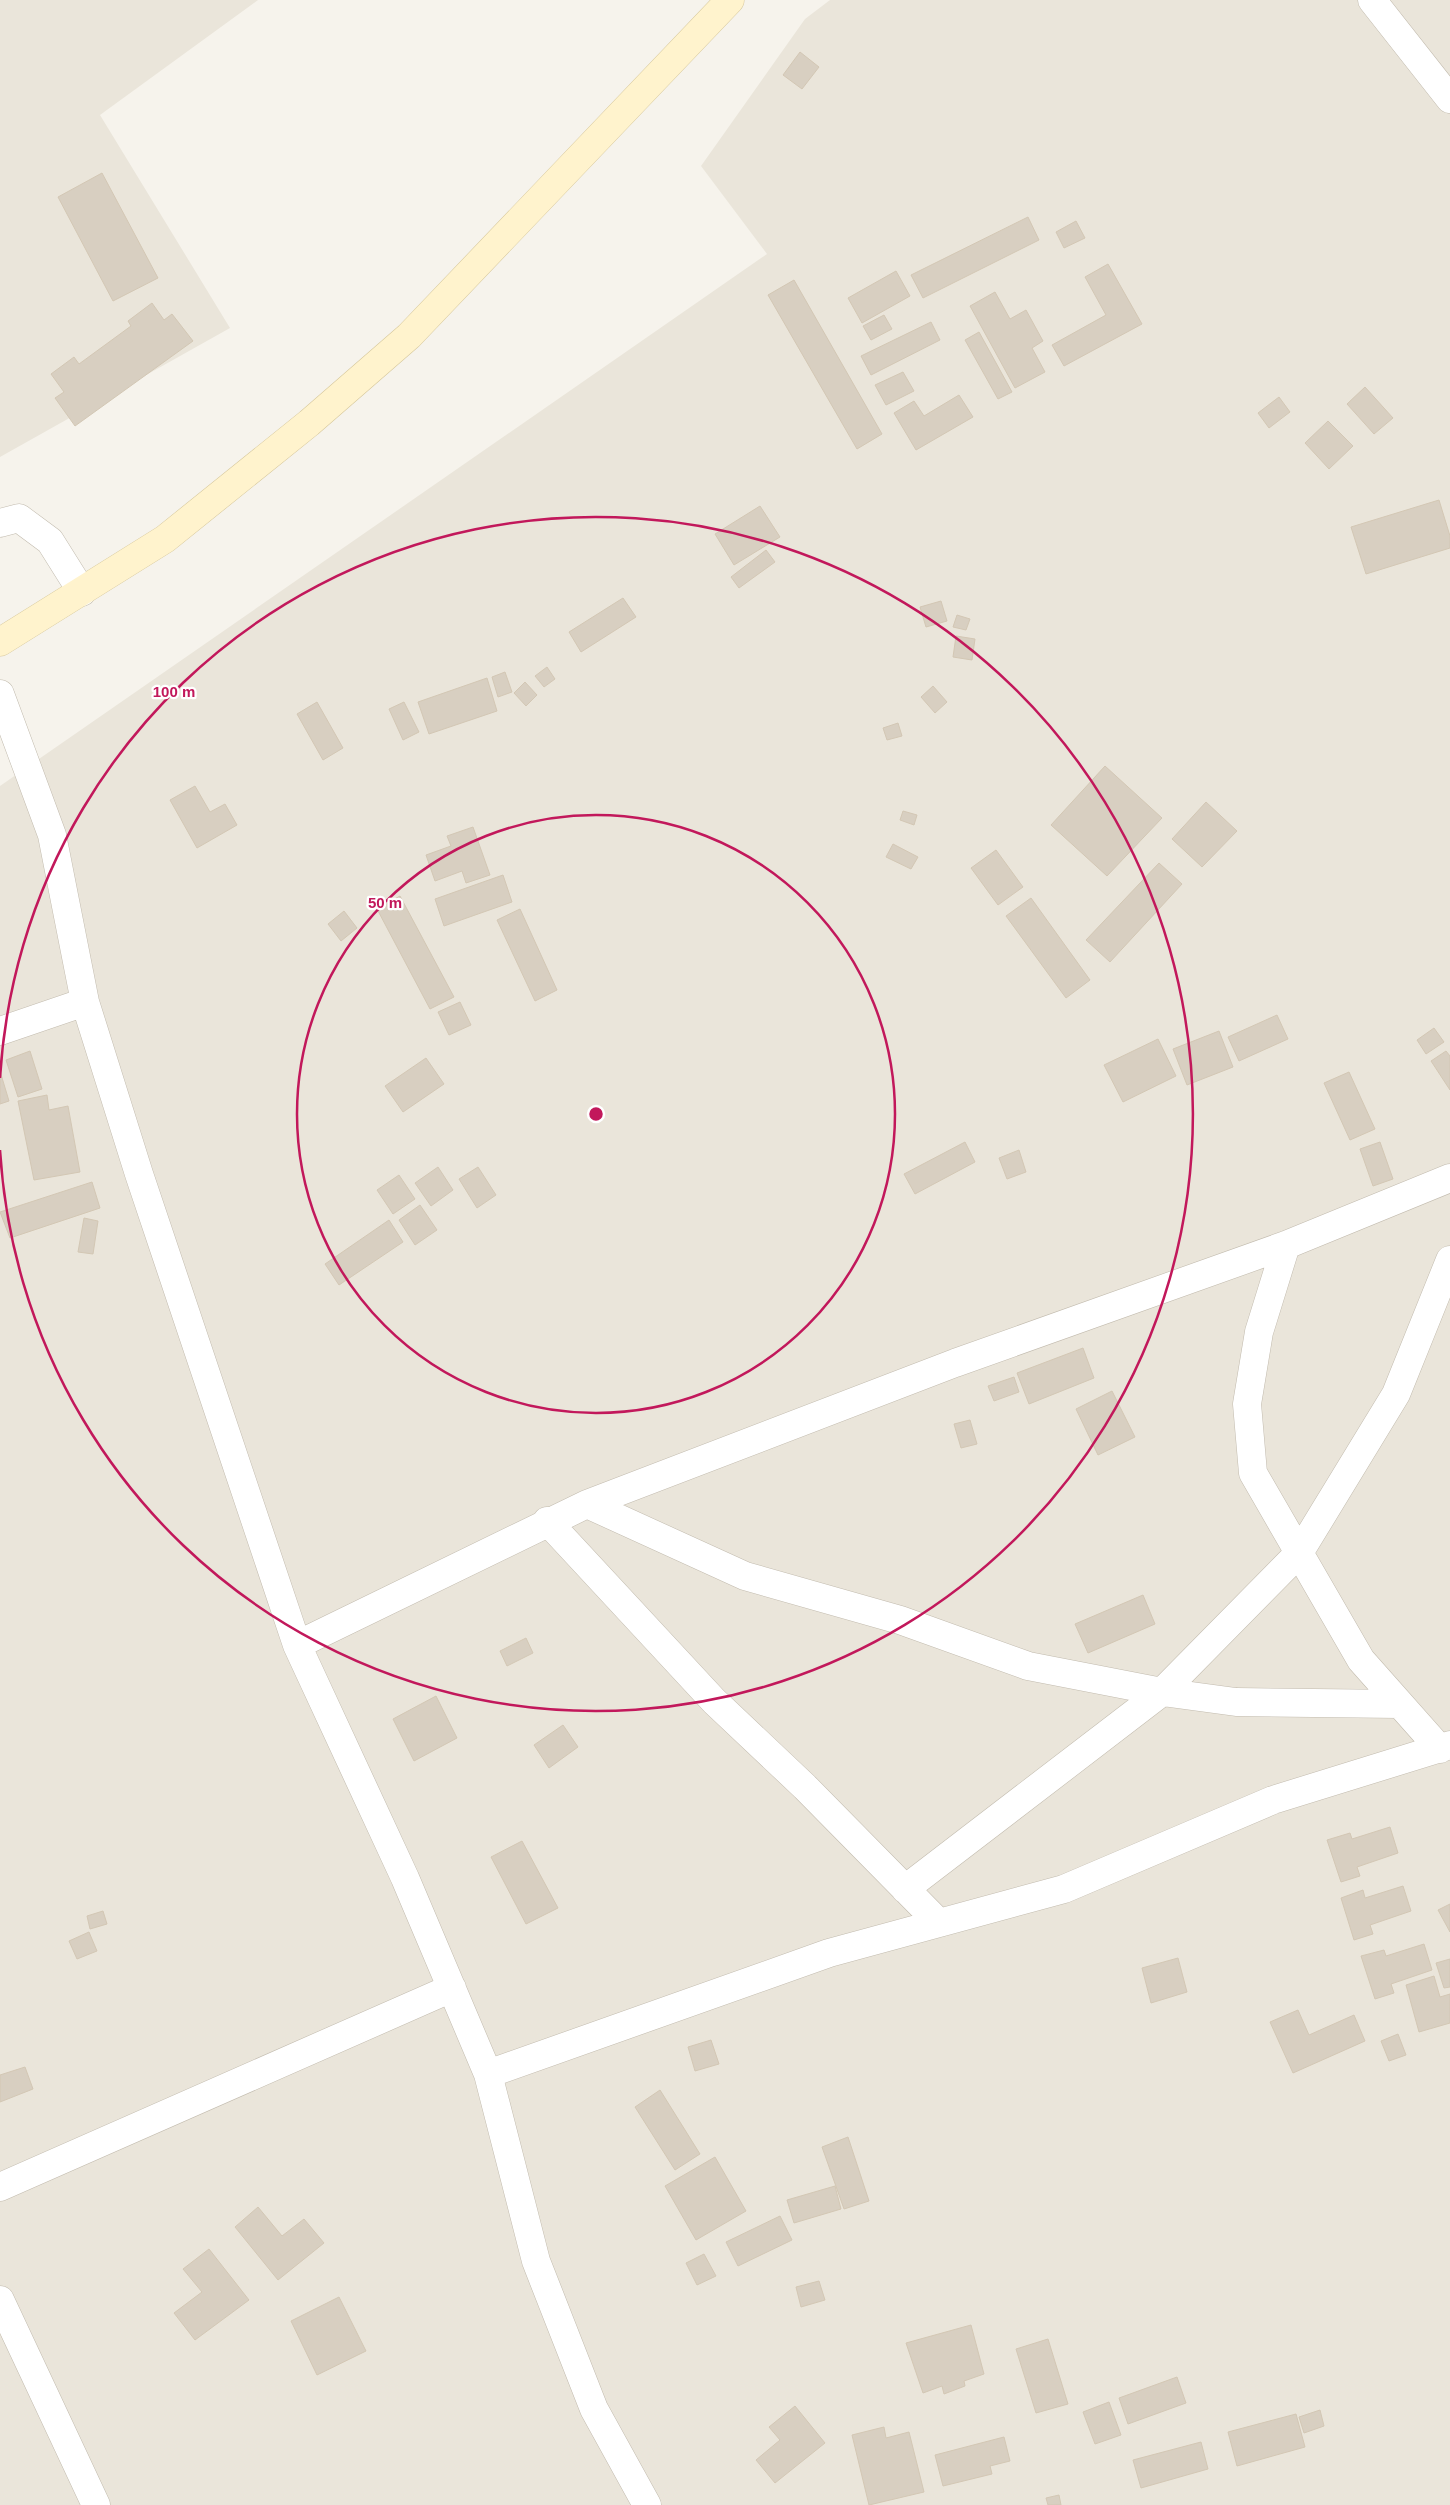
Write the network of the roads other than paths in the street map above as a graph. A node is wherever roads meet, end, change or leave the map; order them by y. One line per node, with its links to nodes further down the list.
1 (730, 0): 5 (street)
2 (1372, 0): 3 (street)
3 (1450, 99)
4 (0, 523): 5 (street)
5 (82, 592): 6 (street)
6 (0, 642)
7 (0, 694): 8 (street)
8 (85, 1002): 9 (street); 16 (street)
9 (0, 1031)
10 (1450, 1178): 11 (street)
11 (1286, 1246): 13 (street); 15 (street)
12 (1450, 1260): 15 (street)
13 (587, 1504): 14 (street); 17 (street)
14 (547, 1521): 16 (street); 20 (street)
15 (1299, 1554): 17 (street); 18 (street)
16 (297, 1646): 22 (street)
17 (1162, 1692): 18 (street); 20 (street)
18 (1400, 1704): 19 (street)
19 (1445, 1747): 21 (street)
20 (905, 1889): 21 (street)
21 (939, 1923): 23 (street)
22 (452, 1988): 23 (street); 24 (street)
23 (488, 2074): 27 (street)
24 (0, 2187)
25 (0, 2300): 26 (street)
26 (96, 2505)
27 (647, 2505)

